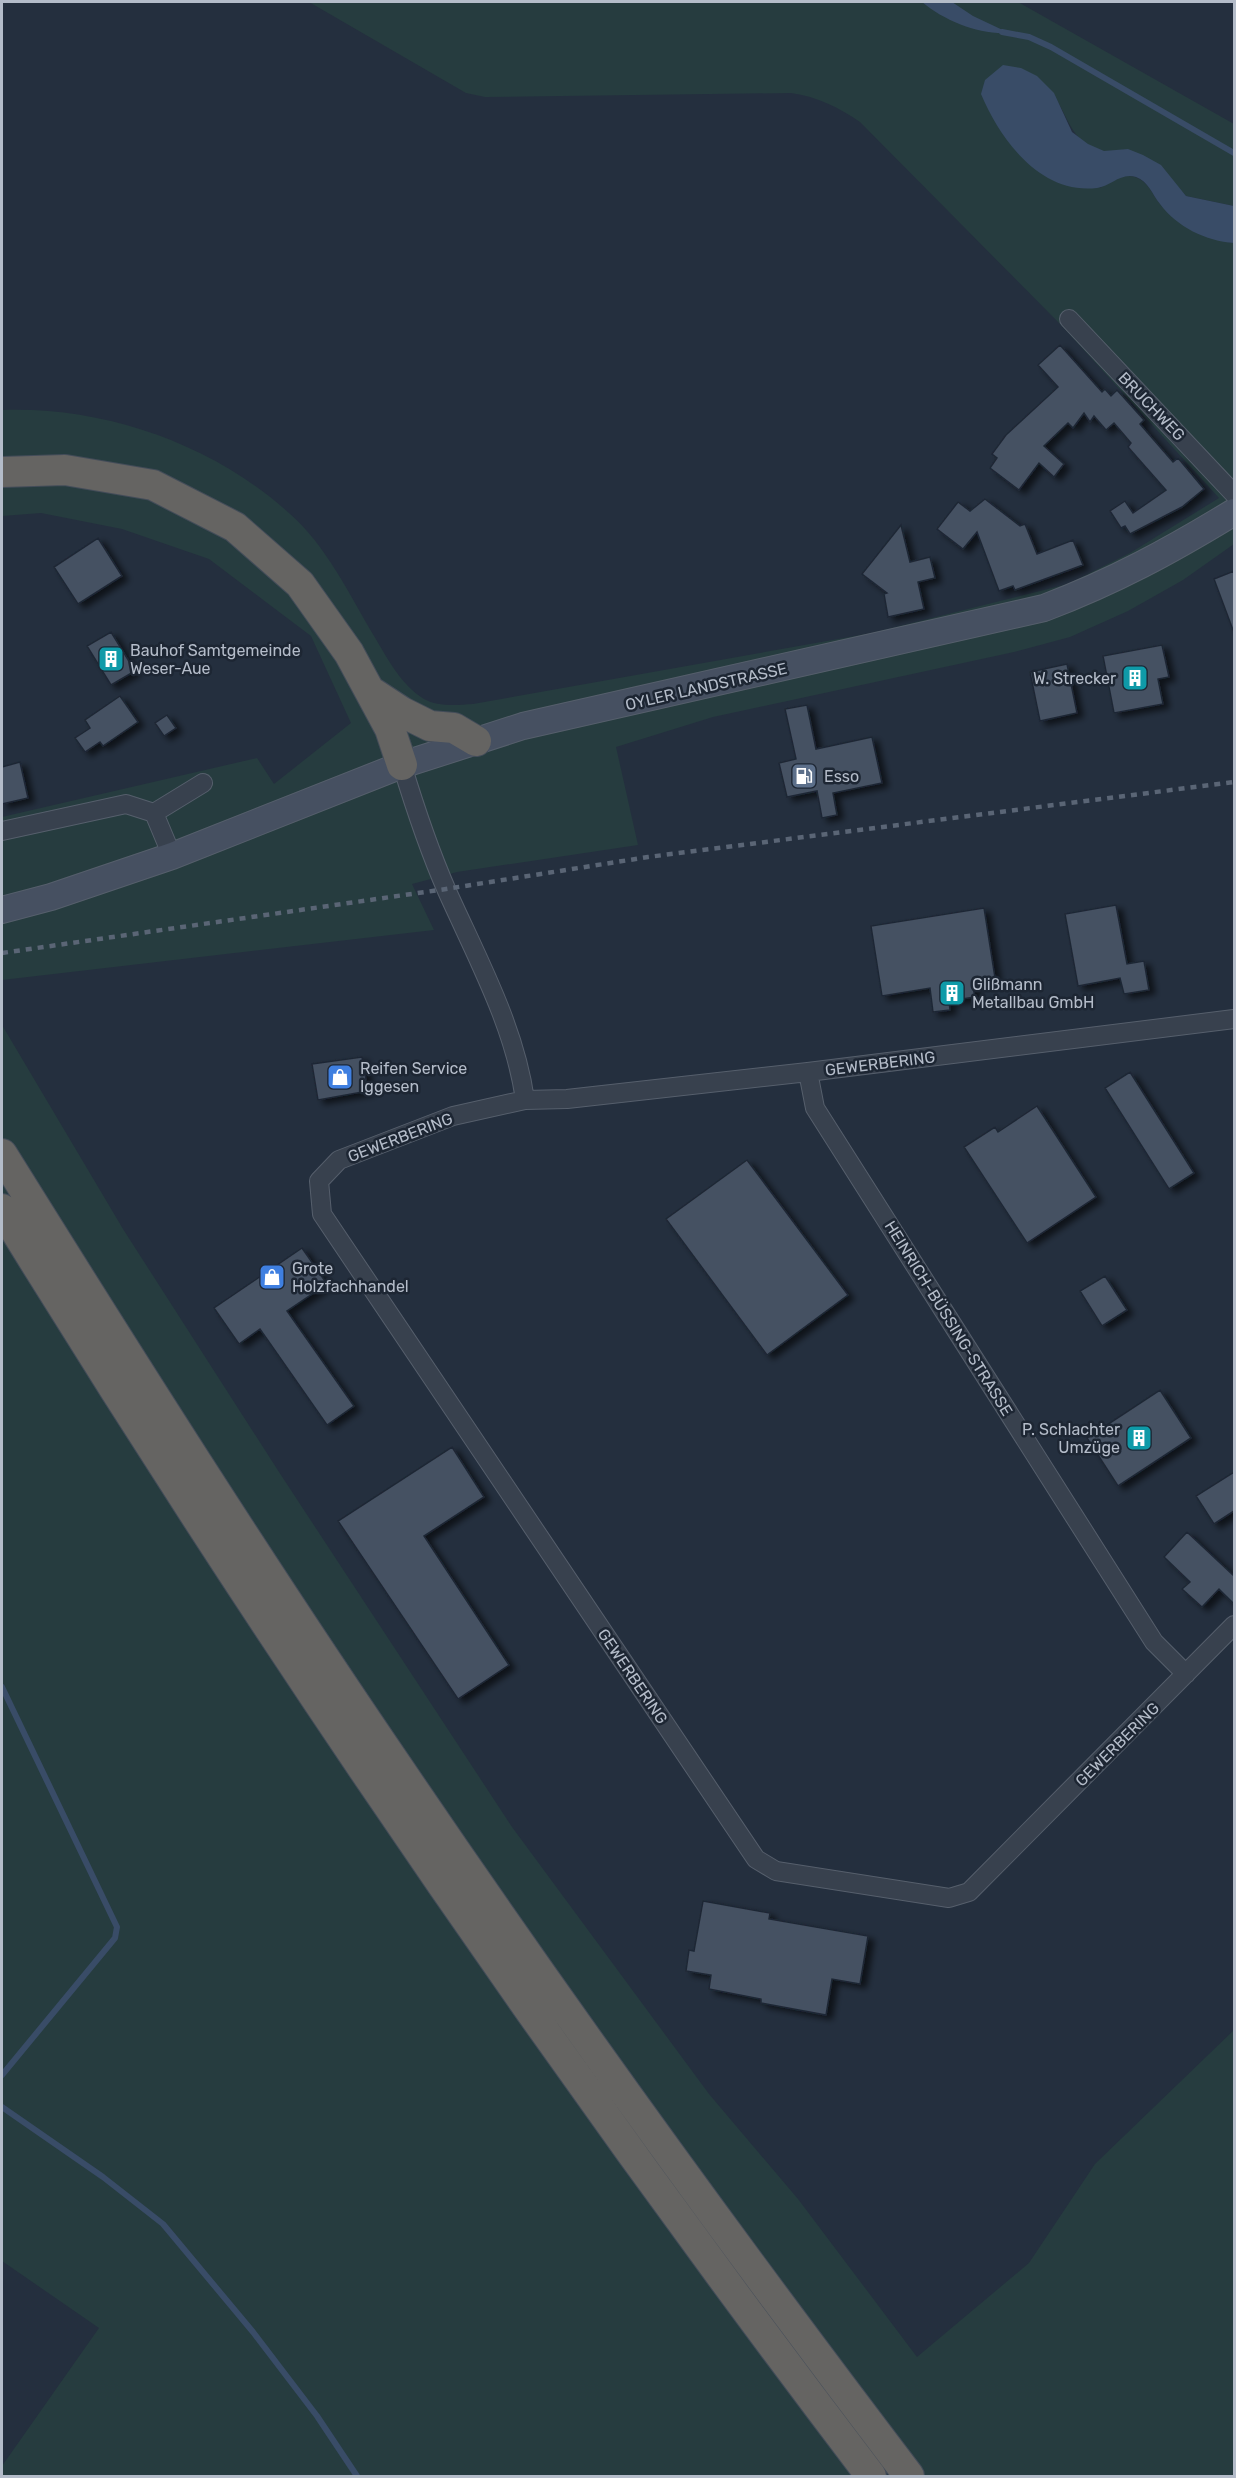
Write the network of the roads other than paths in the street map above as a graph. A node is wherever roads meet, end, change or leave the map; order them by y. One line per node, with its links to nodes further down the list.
1 (1069, 319): 3 (street, BRUCHWEG)
2 (2, 472): 5 (highway)
3 (1234, 494)
4 (1234, 512): 6 (main road, OYLER LANDSTRASSE)
5 (370, 691): 6 (highway); 7 (highway)
6 (476, 741): 7 (main road, OYLER LANDSTRASSE)
7 (402, 765): 11 (main road, OYLER LANDSTRASSE); 15 (street)
8 (203, 783): 9 (street)
9 (154, 813): 10 (street); 11 (street)
10 (2, 831)
11 (172, 856): 12 (main road, OYLER LANDSTRASSE)
12 (2, 909)
13 (1234, 1019): 14 (street, GEWERBERING)
14 (808, 1072): 15 (street, GEWERBERING); 19 (street, HEINRICH-BÜSSING-STRASSE)
15 (525, 1100): 19 (street, GEWERBERING)
16 (2, 1154): 21 (highway)
17 (2, 1209): 20 (highway)
18 (1234, 1625): 19 (street, GEWERBERING)
19 (1186, 1674)
20 (871, 2476)
21 (909, 2476)

